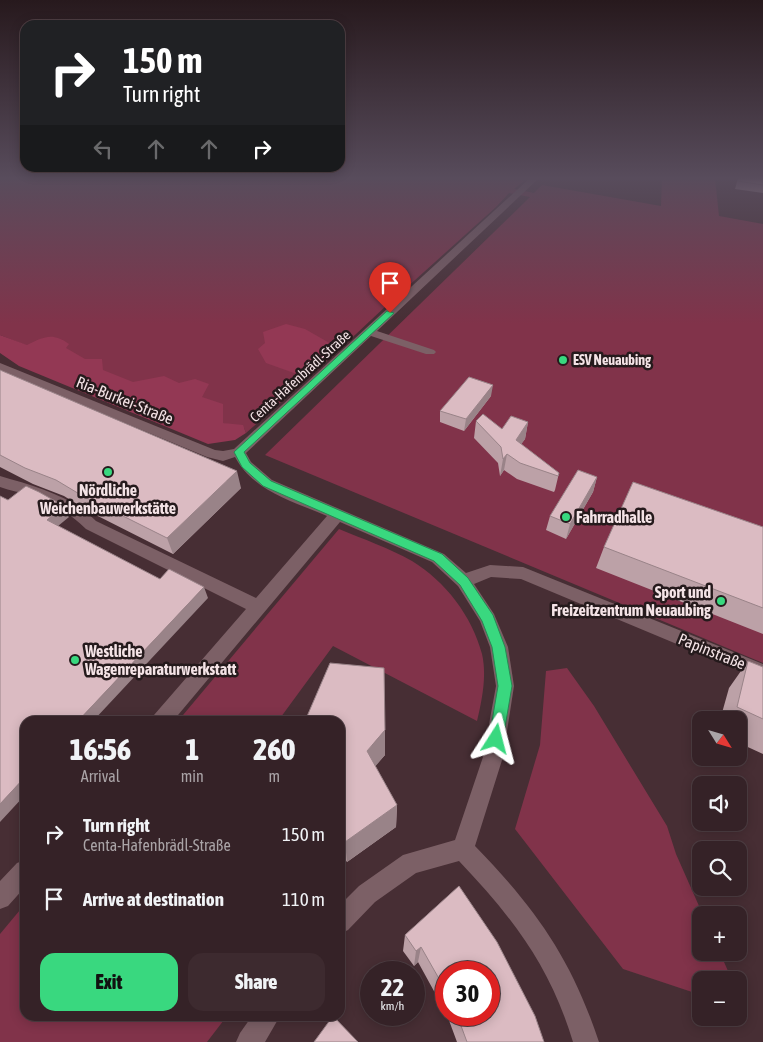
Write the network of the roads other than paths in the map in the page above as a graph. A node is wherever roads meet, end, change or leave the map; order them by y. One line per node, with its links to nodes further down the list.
1 (482, 227): 2 (street, Centa-Hafenbrädl-Straße)
2 (369, 332): 3 (street); 5 (street, Centa-Hafenbrädl-Straße)
3 (430, 352)
4 (0, 366): 5 (street, Ria-Burkei-Straße)
5 (239, 452): 7 (street)
6 (0, 481): 9 (street)
7 (338, 514): 8 (street); 9 (street)
8 (464, 581): 10 (street, Papinstraße); 12 (street)
9 (258, 607): 11 (street)
10 (763, 672)
11 (165, 716)
12 (463, 849): 15 (street); 18 (street)
13 (20, 876): 14 (street)
14 (0, 898)
15 (345, 917)
16 (264, 1021): 17 (street)
17 (249, 1042)
18 (586, 1042)

